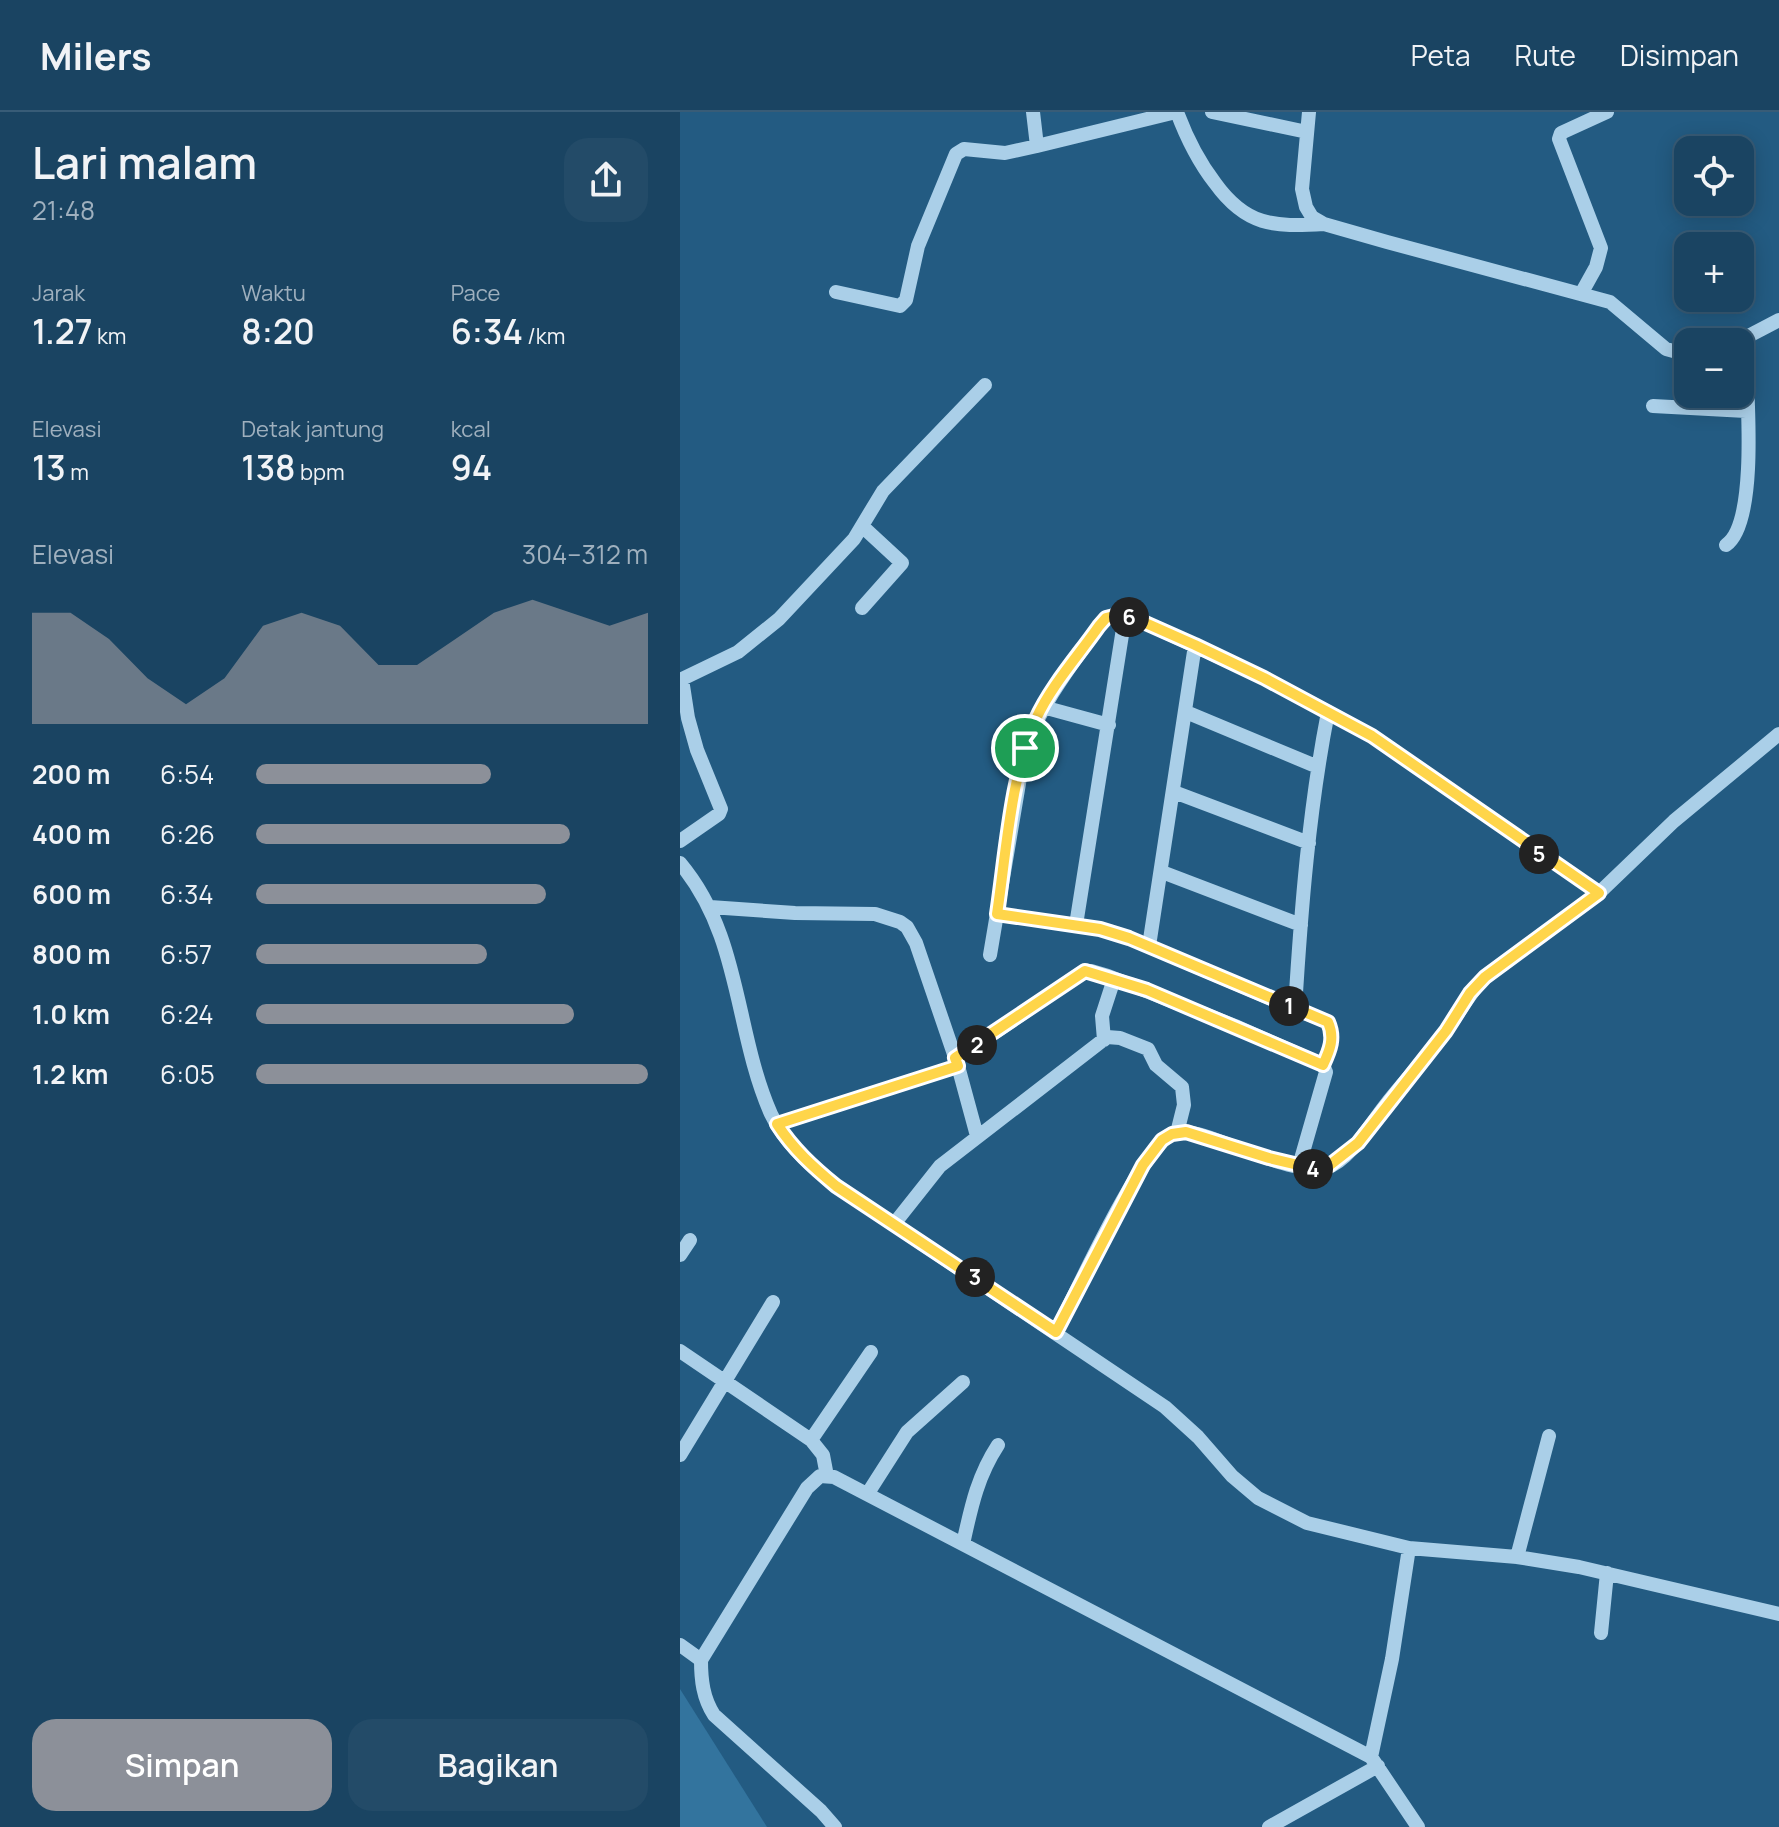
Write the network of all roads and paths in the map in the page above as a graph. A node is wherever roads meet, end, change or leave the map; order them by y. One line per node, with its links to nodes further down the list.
1 (1033, 112): 8 (street)
2 (1176, 112): 8 (street); 9 (street)
3 (1212, 112): 7 (street)
4 (1309, 112): 7 (street)
5 (1607, 112): 6 (street)
6 (1591, 115): 11 (street)
7 (1307, 132): 9 (street)
8 (1037, 146): 10 (street)
9 (1324, 224): 11 (street)
10 (836, 292)
11 (1581, 294): 14 (street)
12 (1779, 320): 13 (street)
13 (1754, 333)
14 (1674, 353)
15 (985, 385): 19 (street)
16 (1653, 406): 18 (street)
17 (1746, 408): 18 (street)
18 (1746, 411): 20 (street)
19 (862, 526): 21 (street); 24 (street)
20 (1726, 545)
21 (862, 608)
22 (1125, 616): 23 (street); 25 (street); 28 (street)
23 (1195, 645): 26 (street); 27 (street)
24 (681, 679): 32 (street)
25 (1043, 707): 28 (street); 38 (street)
26 (1186, 712): 30 (street); 31 (street)
27 (1328, 712): 30 (street); 36 (street)
28 (1109, 725): 39 (street)
29 (1779, 734): 36 (street)
30 (1318, 767): 33 (street)
31 (1174, 792): 33 (street); 35 (street)
32 (680, 841)
33 (1309, 843): 40 (street)
34 (680, 863): 37 (street)
35 (1162, 872): 40 (street); 41 (street)
36 (1599, 893): 51 (street)
37 (710, 907): 46 (street); 48 (street)
38 (997, 914): 39 (street); 42 (street)
39 (1076, 925): 41 (street)
40 (1301, 925): 44 (street)
41 (1149, 946): 44 (street)
42 (990, 955)
43 (1114, 979): 45 (street); 46 (street); 47 (street)
44 (1295, 1009): 47 (street)
45 (1104, 1040): 49 (street); 50 (street)
46 (956, 1062): 48 (street); 50 (street)
47 (1323, 1065): 51 (street)
48 (777, 1124): 52 (street)
49 (1177, 1133): 51 (street); 56 (street)
50 (977, 1136): 52 (street)
51 (1299, 1166)
52 (894, 1224): 56 (street)
53 (690, 1240): 54 (street)
54 (680, 1255)
55 (773, 1302): 59 (street)
56 (1056, 1332): 68 (street)
57 (680, 1351): 59 (street)
58 (871, 1352): 62 (street)
59 (726, 1381): 62 (street); 64 (street)
60 (963, 1382): 66 (street)
61 (1549, 1436): 69 (street)
62 (811, 1440): 65 (street)
63 (998, 1445): 67 (street)
64 (680, 1455)
65 (827, 1476): 66 (street); 74 (street)
66 (868, 1493): 67 (street)
67 (963, 1544): 75 (street)
68 (1409, 1548): 69 (street); 75 (street)
69 (1517, 1557): 70 (street)
70 (1607, 1573): 71 (street); 72 (street)
71 (1779, 1614)
72 (1601, 1633)
73 (680, 1645): 74 (street)
74 (701, 1660): 76 (street)
75 (1374, 1761): 77 (street); 78 (street)
76 (835, 1827)
77 (1269, 1827)
78 (1418, 1827)

